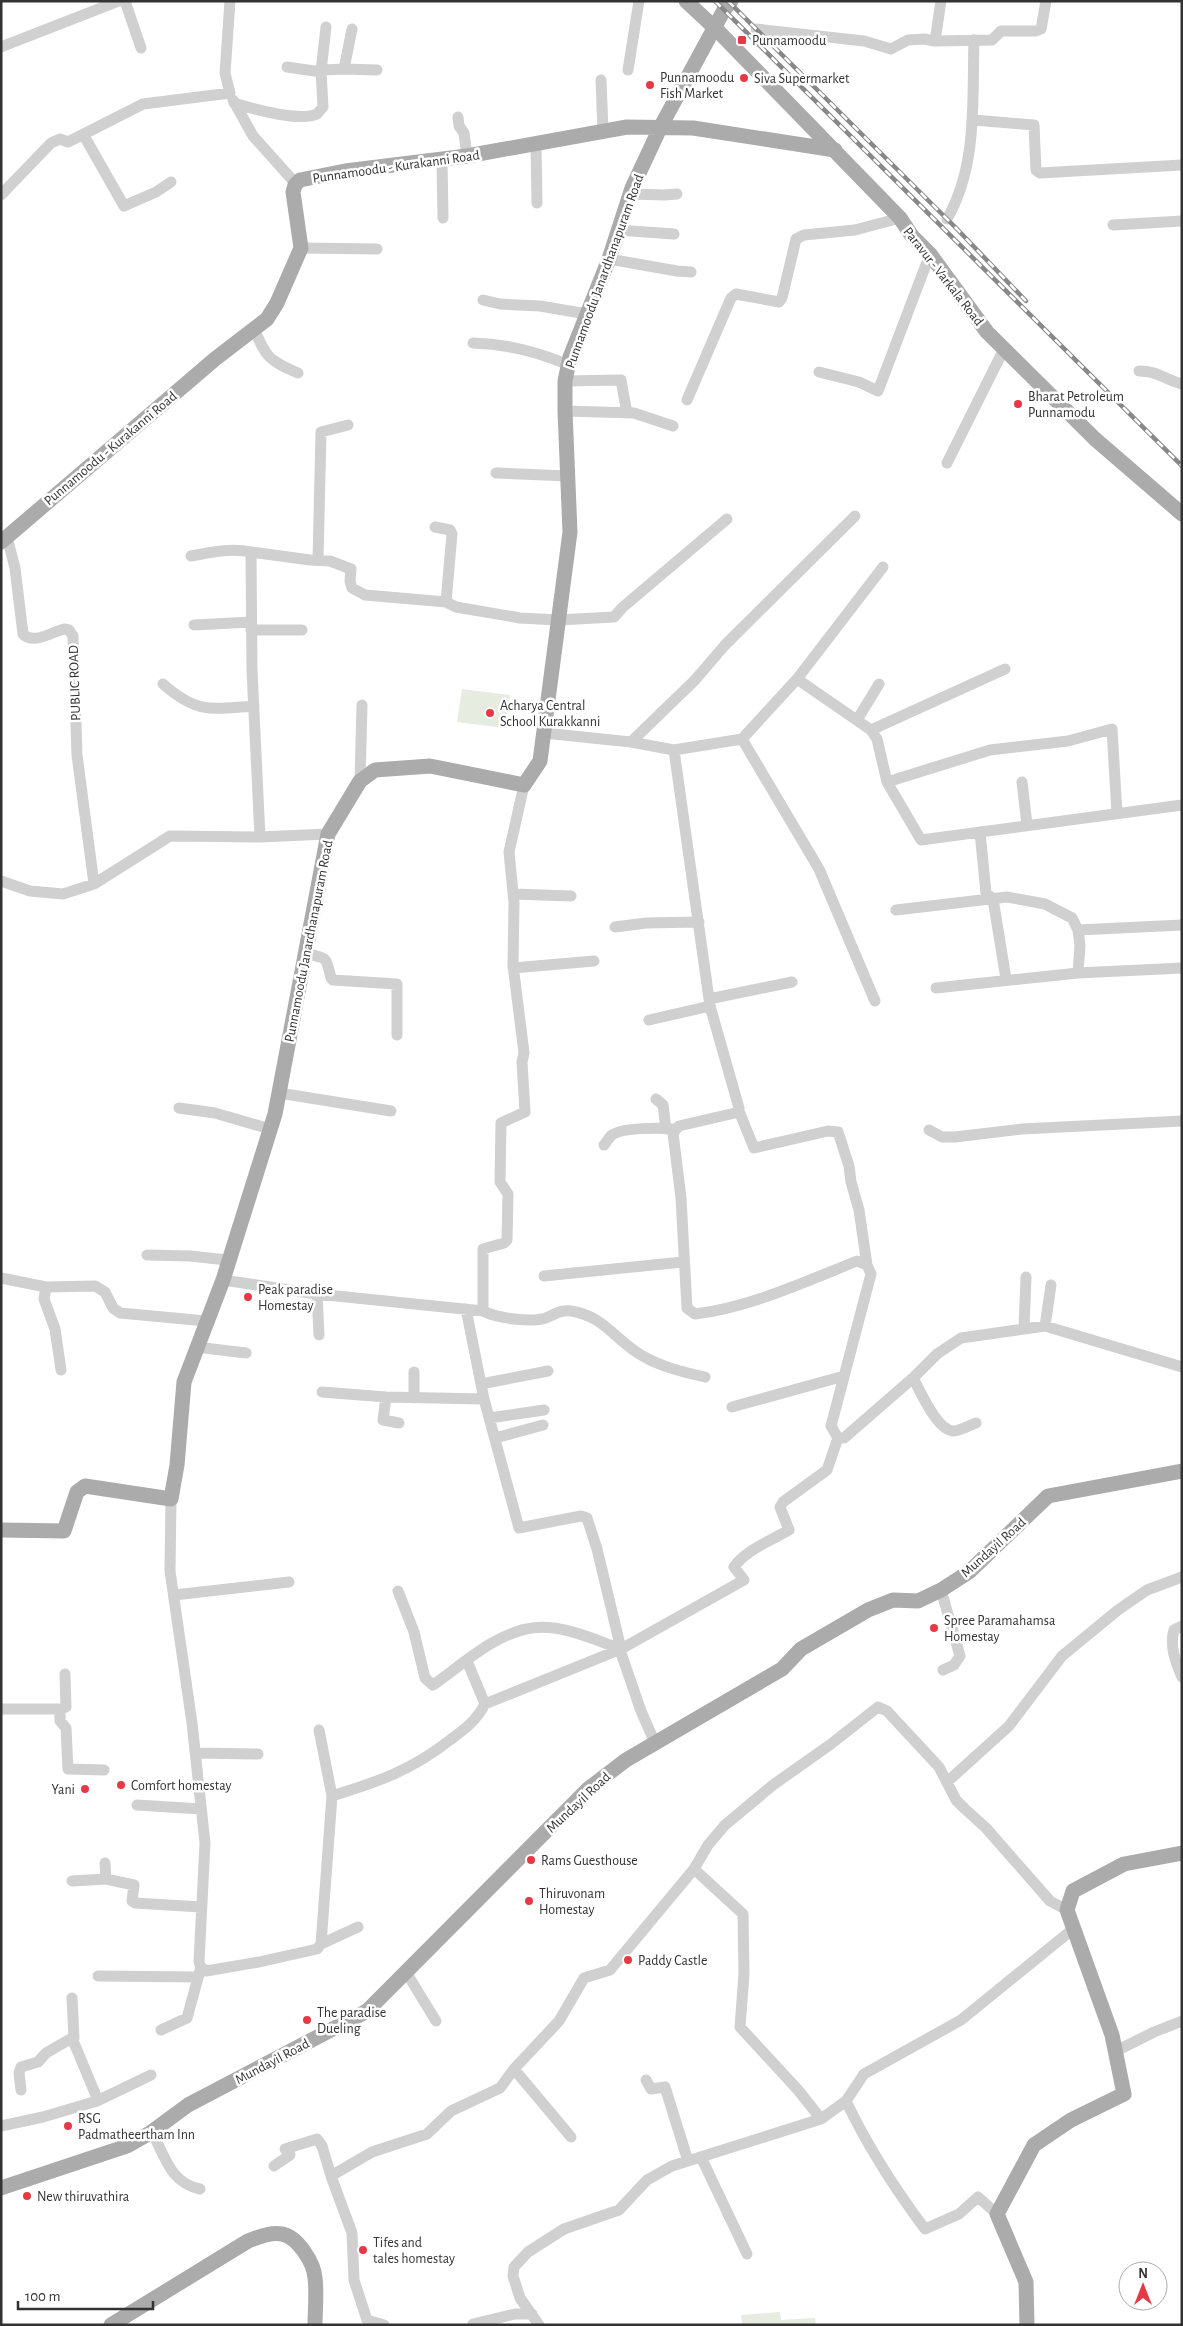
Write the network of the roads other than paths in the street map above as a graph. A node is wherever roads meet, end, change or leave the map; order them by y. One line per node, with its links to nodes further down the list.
1 (230, 1): 22 (street)
2 (639, 1): 19 (street)
3 (686, 1): 10 (main road, Paravur - Varkala Road)
4 (731, 1): 10 (main road, Punnamoodu Janardhanapuram Road)
5 (941, 1): 12 (street)
6 (1046, 1): 13 (street)
7 (119, 2): 14 (street); 15 (street)
8 (326, 27): 20 (street)
9 (352, 28): 17 (street)
10 (716, 29): 25 (main road, Punnamoodu Janardhanapuram Road); 29 (main road, Paravur - Varkala Road)
11 (756, 29): 12 (street)
12 (935, 40): 13 (street)
13 (974, 40): 24 (street)
14 (1, 47)
15 (141, 48)
16 (288, 67): 20 (street)
17 (344, 69): 18 (street); 20 (street)
18 (377, 70)
19 (628, 70)
20 (322, 71): 22 (street)
21 (600, 80): 26 (street)
22 (232, 98): 27 (street); 34 (street)
23 (458, 117): 30 (street)
24 (974, 120): 32 (street); 41 (street)
25 (661, 126): 26 (main road, Punnamoodu - Kurakanni Road); 29 (main road, Punnamoodu - Kurakanni Road); 35 (main road, Punnamoodu Janardhanapuram Road)
26 (603, 131): 28 (main road, Punnamoodu - Kurakanni Road)
27 (83, 134): 33 (street); 37 (street)
28 (536, 144): 30 (main road, Punnamoodu - Kurakanni Road); 38 (street)
29 (834, 150): 40 (main road, Paravur - Varkala Road)
30 (467, 156): 31 (main road, Punnamoodu - Kurakanni Road)
31 (442, 160): 34 (main road, Punnamoodu - Kurakanni Road); 39 (street)
32 (1182, 165)
33 (171, 182)
34 (296, 184): 46 (main road, Punnamoodu - Kurakanni Road)
35 (630, 194): 36 (street); 44 (main road, Punnamoodu Janardhanapuram Road)
36 (677, 194)
37 (1, 195)
38 (537, 203)
39 (443, 218)
40 (900, 218): 48 (main road, Paravur - Varkala Road); 62 (street)
41 (947, 219)
42 (1182, 221): 43 (street)
43 (1114, 225)
44 (617, 230): 45 (street); 49 (main road, Punnamoodu Janardhanapuram Road)
45 (674, 234)
46 (301, 248): 47 (street); 53 (main road, Punnamoodu - Kurakanni Road)
47 (377, 249)
48 (930, 254): 55 (main road, Paravur - Varkala Road); 58 (street)
49 (609, 259): 50 (street); 52 (main road, Punnamoodu Janardhanapuram Road)
50 (692, 272)
51 (482, 300): 52 (street)
52 (587, 314): 56 (main road, Punnamoodu Janardhanapuram Road)
53 (254, 329): 59 (street); 74 (main road, Punnamoodu - Kurakanni Road)
54 (473, 343): 56 (street)
55 (1004, 349): 67 (street); 70 (main road, Paravur - Varkala Road)
56 (569, 365): 60 (main road, Punnamoodu Janardhanapuram Road)
57 (1139, 371): 61 (street)
58 (819, 372)
59 (298, 373)
60 (565, 381): 63 (street); 64 (main road, Punnamoodu Janardhanapuram Road)
61 (1182, 384)
62 (687, 400)
63 (626, 408)
64 (565, 412): 66 (street); 69 (main road, Punnamoodu Janardhanapuram Road)
65 (348, 425): 77 (street)
66 (673, 426)
67 (947, 463)
68 (496, 473): 69 (street)
69 (567, 476): 80 (main road, Punnamoodu Janardhanapuram Road)
70 (1182, 514)
71 (854, 516): 94 (street)
72 (727, 520): 80 (street)
73 (435, 527): 79 (street)
74 (4, 540): 107 (street, PUBLIC ROAD)
75 (251, 552): 76 (street); 77 (street); 82 (street)
76 (191, 556)
77 (318, 560): 79 (street)
78 (883, 567): 85 (street)
79 (446, 602): 80 (street)
80 (558, 620): 92 (main road, Punnamoodu Janardhanapuram Road)
81 (194, 625): 82 (street)
82 (251, 626): 83 (street); 89 (street)
83 (302, 630)
84 (1005, 669): 91 (street)
85 (797, 680): 90 (street); 93 (street)
86 (163, 684): 89 (street)
87 (879, 684): 90 (street)
88 (362, 705): 96 (street)
89 (254, 706): 105 (street)
90 (857, 720): 91 (street)
91 (871, 730): 97 (street)
92 (544, 733): 94 (street); 99 (main road, Punnamoodu Janardhanapuram Road)
93 (742, 740): 95 (street); 124 (street)
94 (632, 742): 95 (street)
95 (674, 750): 112 (street)
96 (360, 781): 99 (main road); 104 (main road, Punnamoodu Janardhanapuram Road)
97 (887, 782): 101 (street); 103 (street)
98 (1022, 782): 102 (street)
99 (524, 785): 108 (street)
100 (1182, 805): 101 (street)
101 (1117, 813): 102 (street)
102 (1027, 826): 103 (street)
103 (980, 832): 110 (street)
104 (328, 834): 105 (street); 116 (main road, Punnamoodu Janardhanapuram Road)
105 (260, 837): 107 (street)
106 (1, 881): 107 (street)
107 (94, 884)
108 (513, 894): 109 (street); 118 (street)
109 (571, 896)
110 (993, 899): 111 (street); 115 (street); 121 (street)
111 (896, 910)
112 (699, 922): 114 (street); 125 (street)
113 (1182, 925): 115 (street)
114 (616, 927)
115 (1078, 930): 120 (street)
116 (306, 953): 127 (street); 128 (main road, Punnamoodu Janardhanapuram Road)
117 (594, 961): 118 (street)
118 (513, 968): 150 (street)
119 (1182, 968): 120 (street)
120 (1078, 973): 121 (street)
121 (1006, 980): 123 (street)
122 (792, 982): 125 (street)
123 (936, 988)
124 (875, 1001)
125 (709, 1003): 126 (street); 132 (street)
126 (649, 1020)
127 (397, 1035)
128 (279, 1093): 131 (street); 135 (main road, Punnamoodu Janardhanapuram Road)
129 (656, 1100): 134 (street)
130 (179, 1108): 135 (street)
131 (391, 1111)
132 (739, 1111): 134 (street); 141 (street)
133 (1182, 1121): 136 (street)
134 (670, 1129): 137 (street); 140 (street)
135 (270, 1130): 139 (main road, Punnamoodu Janardhanapuram Road)
136 (930, 1130)
137 (604, 1145)
138 (148, 1255): 139 (street)
139 (228, 1260): 145 (main road, Punnamoodu Janardhanapuram Road)
140 (683, 1262): 141 (street); 142 (street)
141 (867, 1265): 161 (street)
142 (544, 1276)
143 (1026, 1277): 153 (street)
144 (1, 1278): 147 (street)
145 (223, 1280): 148 (street); 151 (main road, Punnamoodu Janardhanapuram Road)
146 (1051, 1286): 152 (street)
147 (46, 1287): 151 (street); 158 (street)
148 (318, 1294): 149 (street); 154 (street)
149 (466, 1310): 150 (street); 164 (street)
150 (483, 1311): 162 (street)
151 (206, 1321): 155 (main road, Punnamoodu Janardhanapuram Road)
152 (1045, 1326): 153 (street); 157 (street)
153 (1024, 1329): 163 (street)
154 (319, 1335)
155 (196, 1347): 156 (street); 178 (main road, Punnamoodu Janardhanapuram Road)
156 (246, 1353)
157 (1182, 1367)
158 (61, 1370)
159 (548, 1371): 164 (street)
160 (414, 1372): 167 (street)
161 (844, 1376): 169 (street); 176 (street)
162 (706, 1377)
163 (913, 1378): 172 (street); 176 (street)
164 (481, 1384): 168 (street)
165 (322, 1392): 166 (street)
166 (386, 1397): 167 (street); 173 (street)
167 (414, 1398): 168 (street)
168 (484, 1399): 171 (street)
169 (732, 1407)
170 (544, 1410): 171 (street)
171 (489, 1418): 175 (street)
172 (976, 1423)
173 (399, 1424)
174 (542, 1425): 175 (street)
175 (495, 1438): 186 (street)
176 (838, 1438): 186 (street)
177 (1182, 1471): 182 (main road, Mundayil Road)
178 (171, 1499): 179 (main road); 184 (street)
179 (1, 1530)
180 (1182, 1577): 199 (street)
181 (289, 1582): 184 (street)
182 (941, 1590): 188 (street); 195 (main road, Mundayil Road)
183 (398, 1591): 187 (street)
184 (174, 1595): 196 (street)
185 (1182, 1626): 190 (street)
186 (620, 1650): 187 (street); 191 (street); 195 (street)
187 (467, 1661): 191 (street)
188 (944, 1670)
189 (65, 1674): 193 (street)
190 (1182, 1677)
191 (485, 1704): 200 (street)
192 (1, 1709): 193 (street)
193 (60, 1709): 198 (street)
194 (319, 1730): 200 (street)
195 (655, 1743): 214 (main road, Mundayil Road)
196 (195, 1753): 197 (street); 202 (street)
197 (258, 1754)
198 (104, 1770)
199 (947, 1782): 205 (street); 209 (street)
200 (332, 1796): 212 (street)
201 (137, 1805): 202 (street)
202 (201, 1809): 208 (street)
203 (1182, 1852): 209 (main road)
204 (104, 1863): 206 (street)
205 (694, 1869): 222 (street); 228 (street)
206 (106, 1880): 207 (street); 208 (street)
207 (72, 1881)
208 (201, 1907): 213 (street)
209 (1067, 1910): 211 (main road)
210 (358, 1927): 212 (street)
211 (1073, 1929): 221 (main road); 227 (street)
212 (321, 1944): 213 (street)
213 (200, 1972): 215 (street); 219 (street)
214 (406, 1972): 217 (street); 230 (main road, Mundayil Road)
215 (98, 1976)
216 (72, 1998): 220 (street)
217 (436, 2021)
218 (1182, 2021): 221 (street)
219 (161, 2030)
220 (74, 2038): 225 (street); 226 (street)
221 (1114, 2052): 238 (main road)
222 (514, 2069): 231 (street); 235 (street)
223 (151, 2075): 226 (street)
224 (646, 2080): 233 (street)
225 (21, 2090)
226 (97, 2101): 229 (street)
227 (846, 2102): 228 (street); 238 (street)
228 (821, 2120): 232 (street)
229 (1, 2126)
230 (152, 2132): 236 (main road, Mundayil Road); 237 (street)
231 (571, 2137)
232 (701, 2157): 233 (street); 239 (street)
233 (688, 2161): 240 (street)
234 (274, 2166): 235 (street)
235 (332, 2176): 241 (street)
236 (1, 2188)
237 (200, 2189)
238 (997, 2214): 247 (main road)
239 (747, 2254)
240 (532, 2314): 242 (street); 246 (street)
241 (362, 2322): 245 (street)
242 (473, 2324)
243 (111, 2325): 244 (main road)
244 (316, 2325)
245 (384, 2325)
246 (539, 2325)
247 (1027, 2325)

